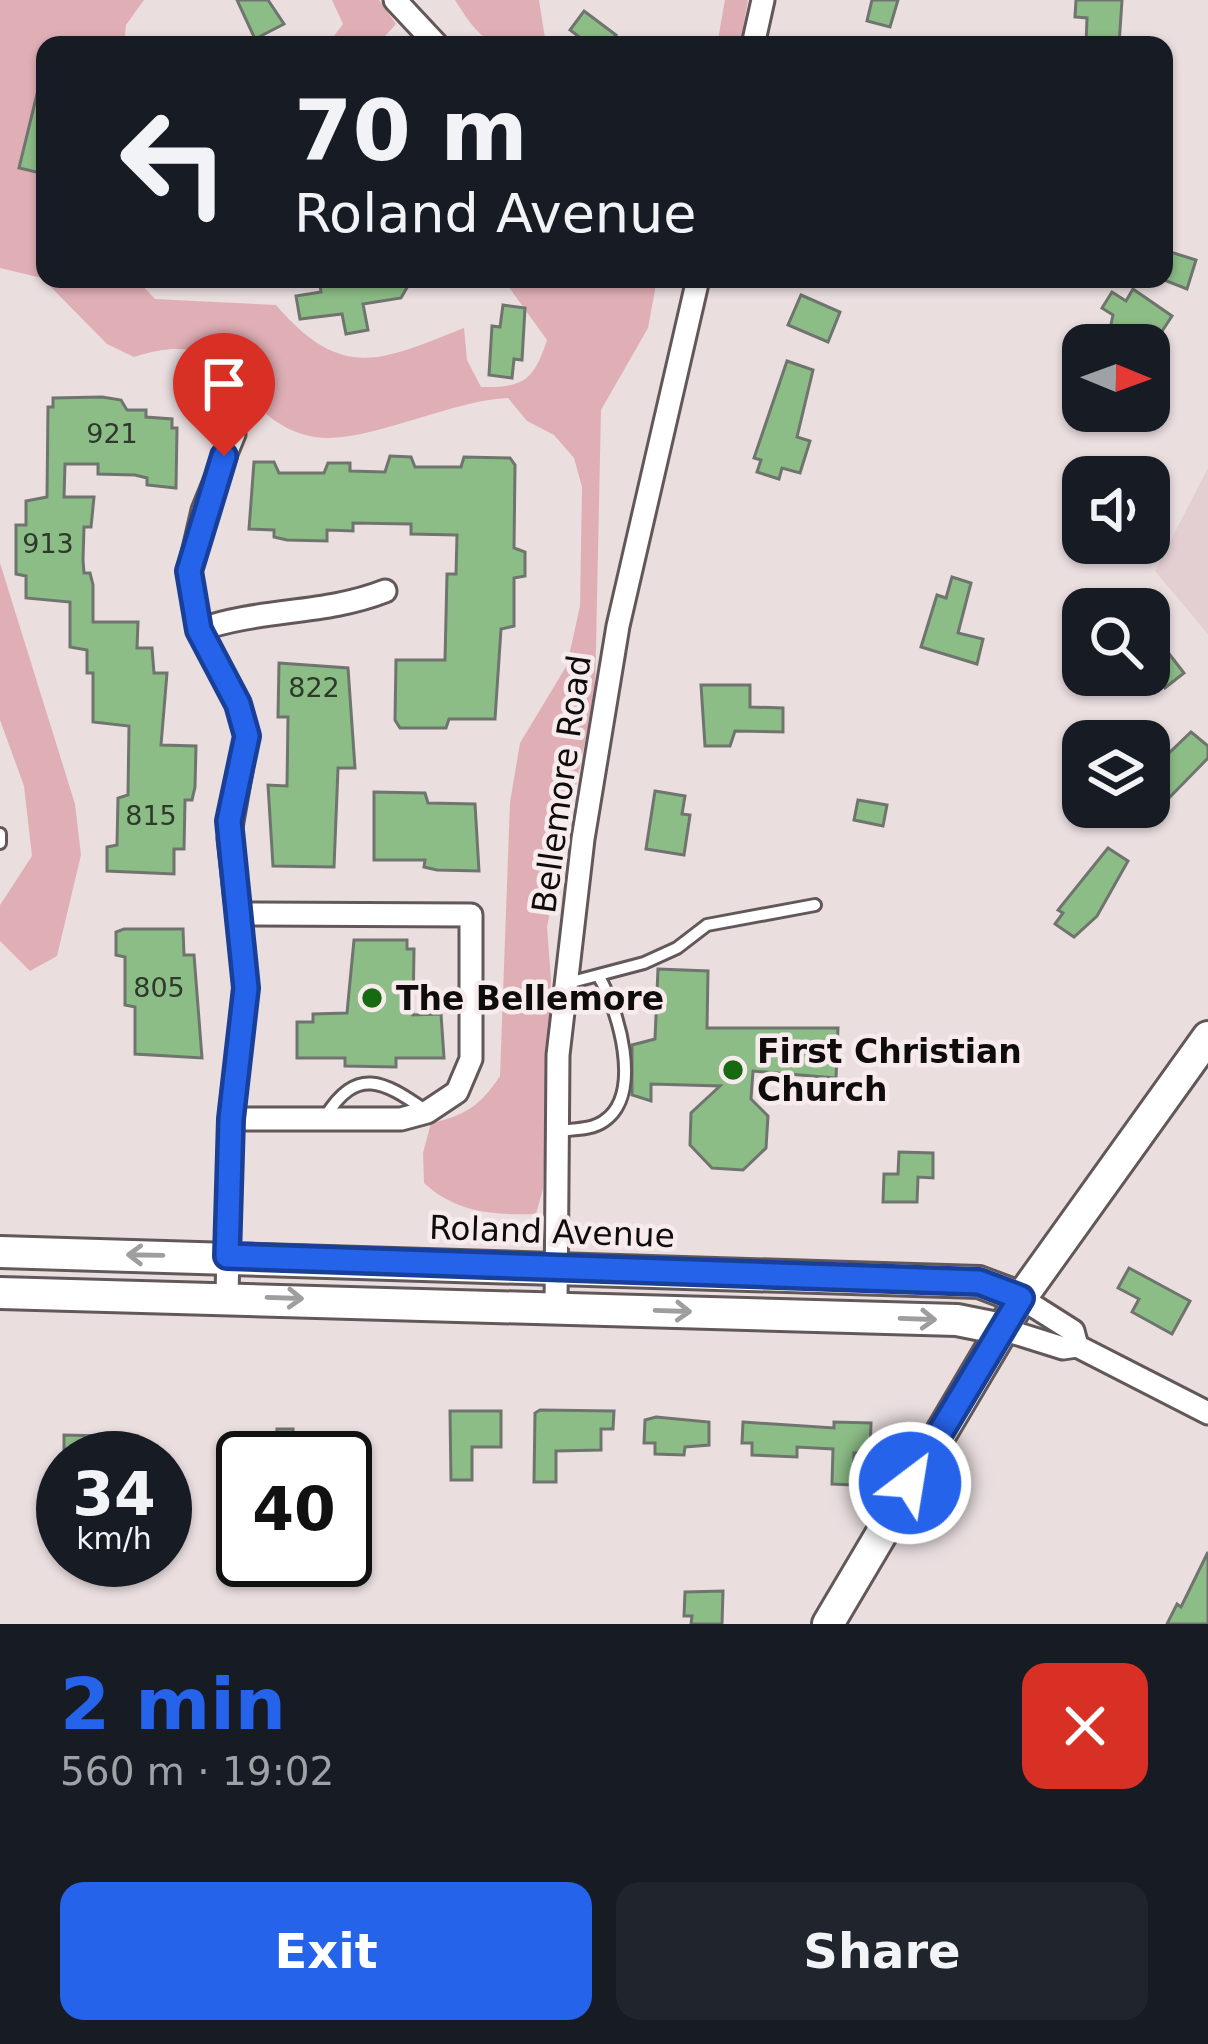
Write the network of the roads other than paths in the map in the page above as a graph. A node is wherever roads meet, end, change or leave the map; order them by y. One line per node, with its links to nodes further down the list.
1 (395, 0): 3 (street)
2 (763, 0): 4 (street)
3 (429, 36)
4 (755, 36)
5 (696, 288): 12 (street, Bellemore Road)
6 (233, 434): 8 (street)
7 (385, 591): 8 (street)
8 (199, 630): 10 (street)
9 (815, 905): 11 (lane)
10 (240, 914): 14 (street); 16 (street)
11 (599, 977): 12 (lane); 17 (lane)
12 (565, 984): 17 (street, Bellemore Road)
13 (1208, 1036): 23 (street)
14 (428, 1112): 15 (street); 15 (lane)
15 (325, 1117): 16 (street)
16 (231, 1119): 19 (street)
17 (557, 1131): 20 (street, Bellemore Road)
18 (0, 1252): 19 (street, Roland Avenue, one-way to 18)
19 (227, 1256): 20 (street, Roland Avenue); 22 (street)
20 (556, 1268): 23 (street, Roland Avenue); 24 (street, Bellemore Road)
21 (0, 1292): 22 (street, Roland Avenue)
22 (227, 1297): 24 (street, Roland Avenue, one-way to 24)
23 (1021, 1298): 25 (street); 26 (street, Roland Avenue)
24 (556, 1307): 25 (street, Roland Avenue, one-way to 25)
25 (1002, 1329): 26 (street, Roland Avenue); 28 (street)
26 (1077, 1346): 27 (street, Roland Avenue)
27 (1208, 1413)
28 (828, 1624)

